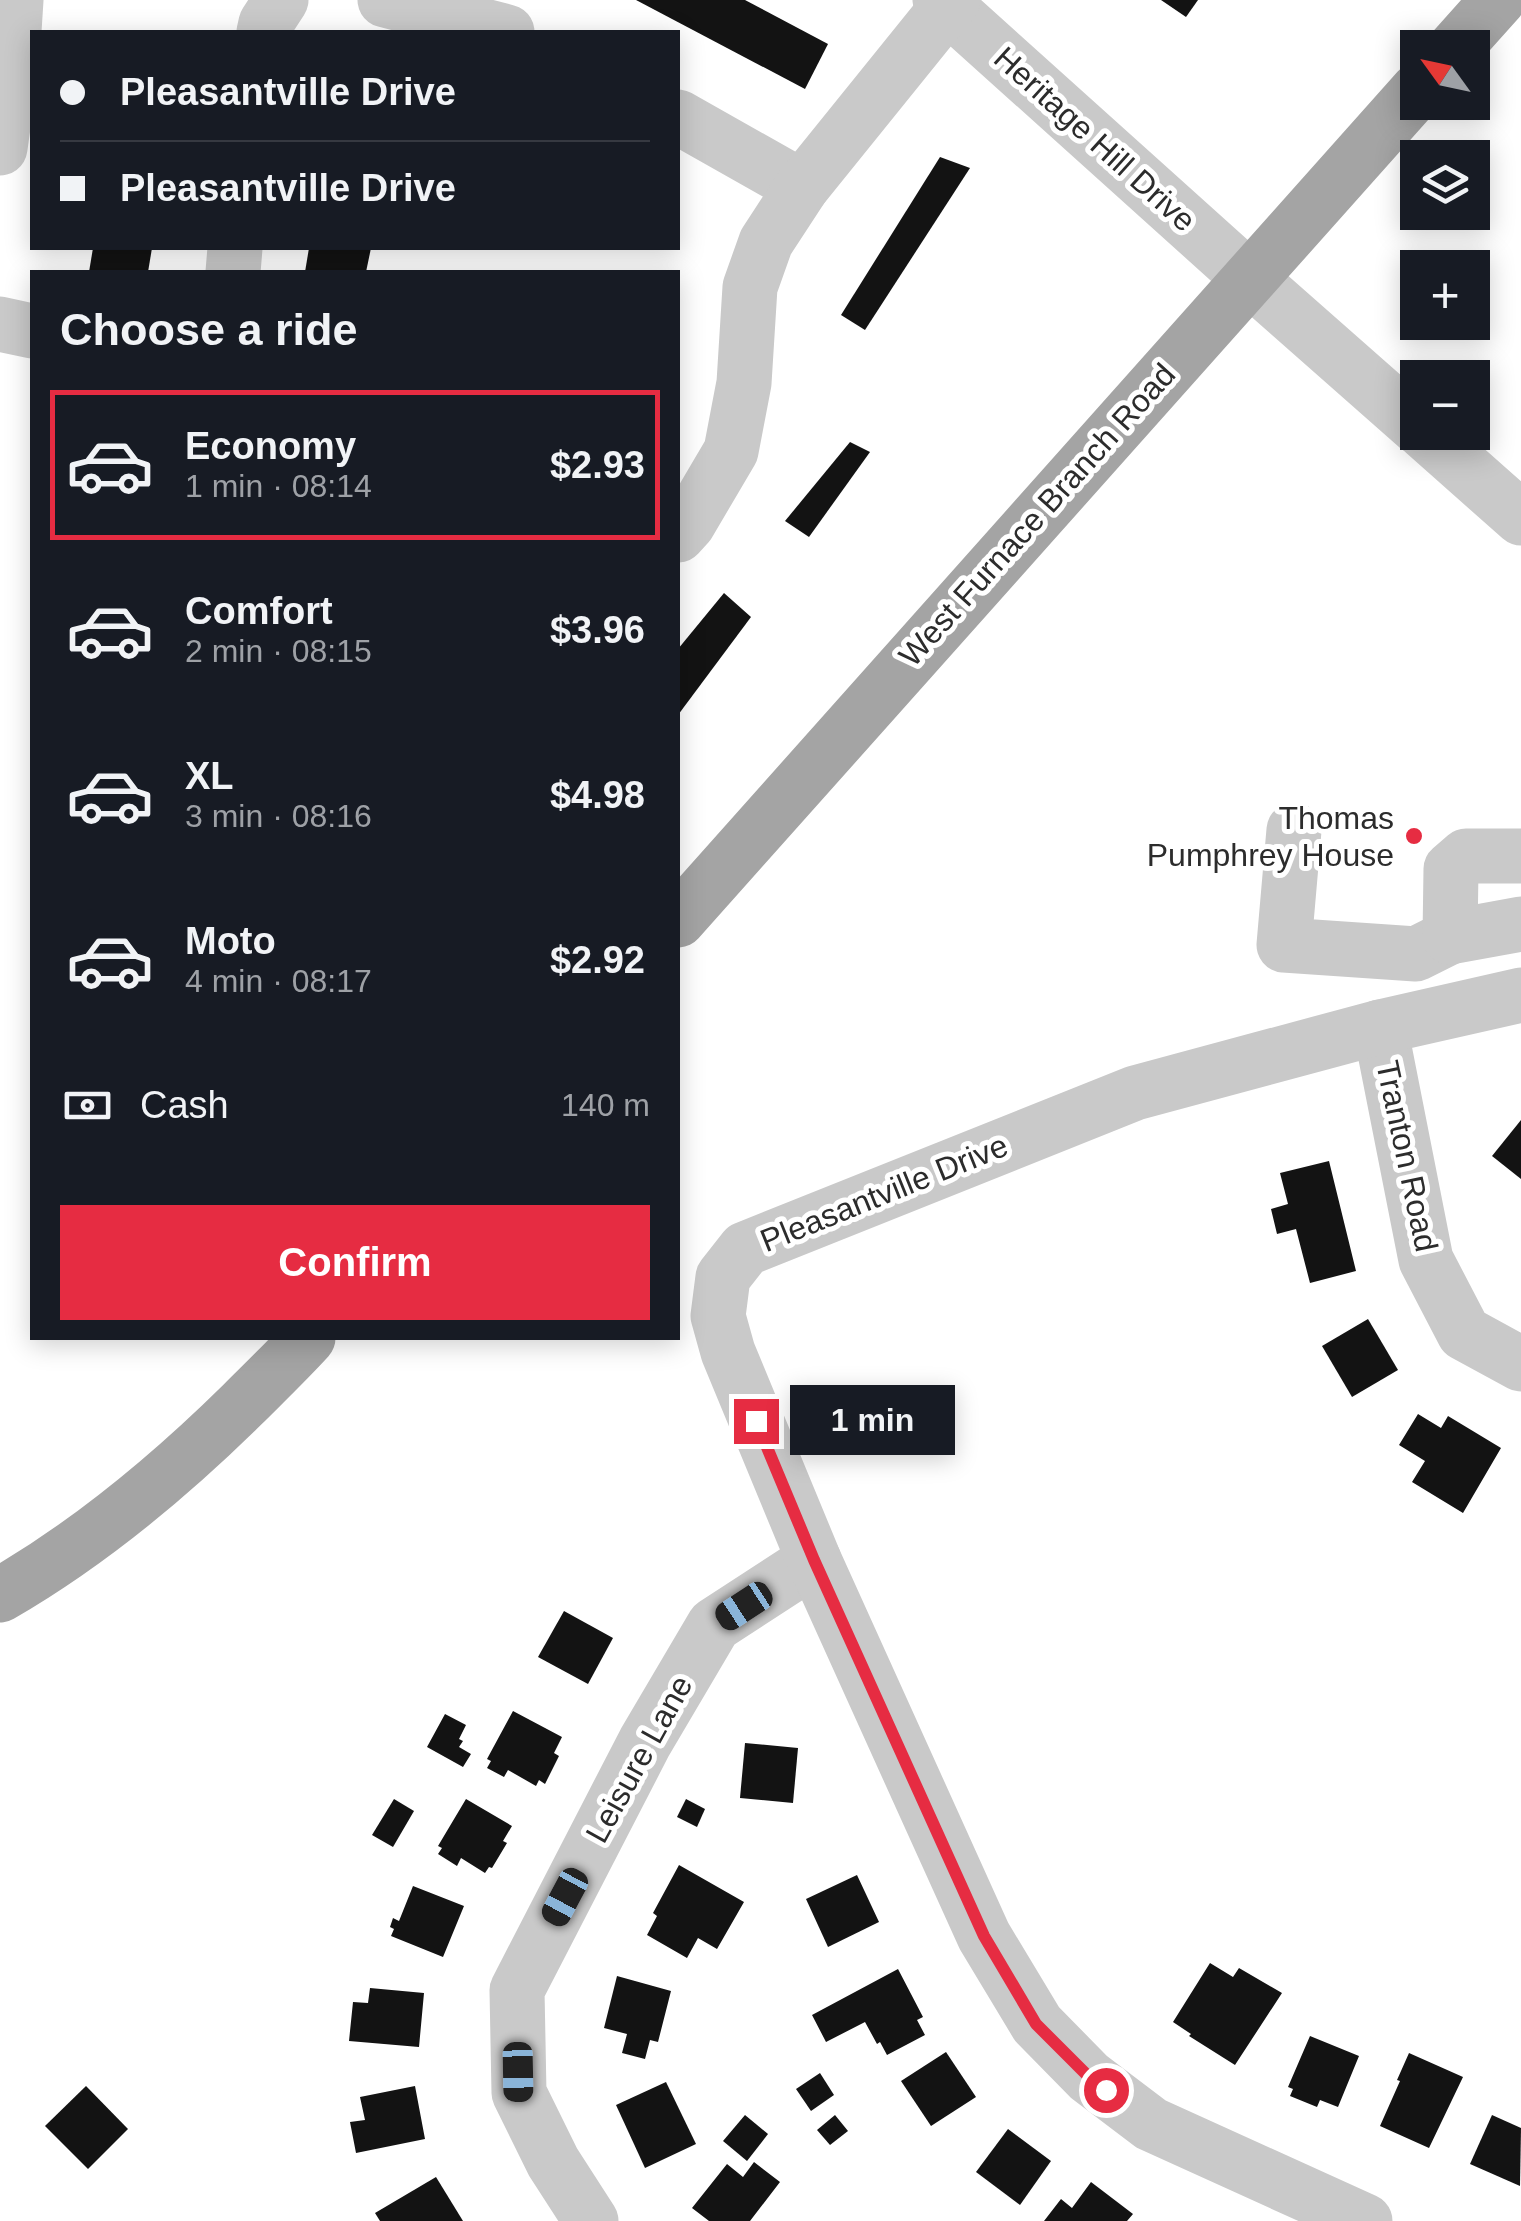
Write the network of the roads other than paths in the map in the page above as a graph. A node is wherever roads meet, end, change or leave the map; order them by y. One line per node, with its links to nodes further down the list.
1 (16, 0): 11 (street)
2 (281, 0): 6 (street)
3 (386, 0): 7 (street)
4 (1498, 0): 8 (main road)
5 (947, 2): 12 (street); 13 (street, Heritage Hill Drive)
6 (264, 30)
7 (498, 30)
8 (1471, 30)
9 (1400, 110): 13 (main road, West Furnace Branch Road)
10 (680, 118): 12 (street)
11 (0, 148)
12 (802, 187): 19 (street)
13 (1249, 278): 16 (street); 22 (main road, West Furnace Branch Road)
14 (0, 324): 15 (street)
15 (30, 331)
16 (1400, 411)
17 (1444, 450): 18 (street)
18 (1521, 518)
19 (680, 533)
20 (1294, 830): 24 (street)
21 (1521, 856): 24 (street)
22 (680, 918)
23 (1521, 924): 24 (street)
24 (1450, 937)
25 (1521, 995): 26 (street, Pleasantville Drive)
26 (1380, 1027): 28 (street, Tranton Road); 29 (street, Pleasantville Drive)
27 (306, 1340): 30 (main road)
28 (1521, 1364)
29 (814, 1560): 31 (street, Leisure Lane); 32 (street, Pleasantville Drive)
30 (0, 1595)
31 (591, 2221)
32 (1364, 2221)

